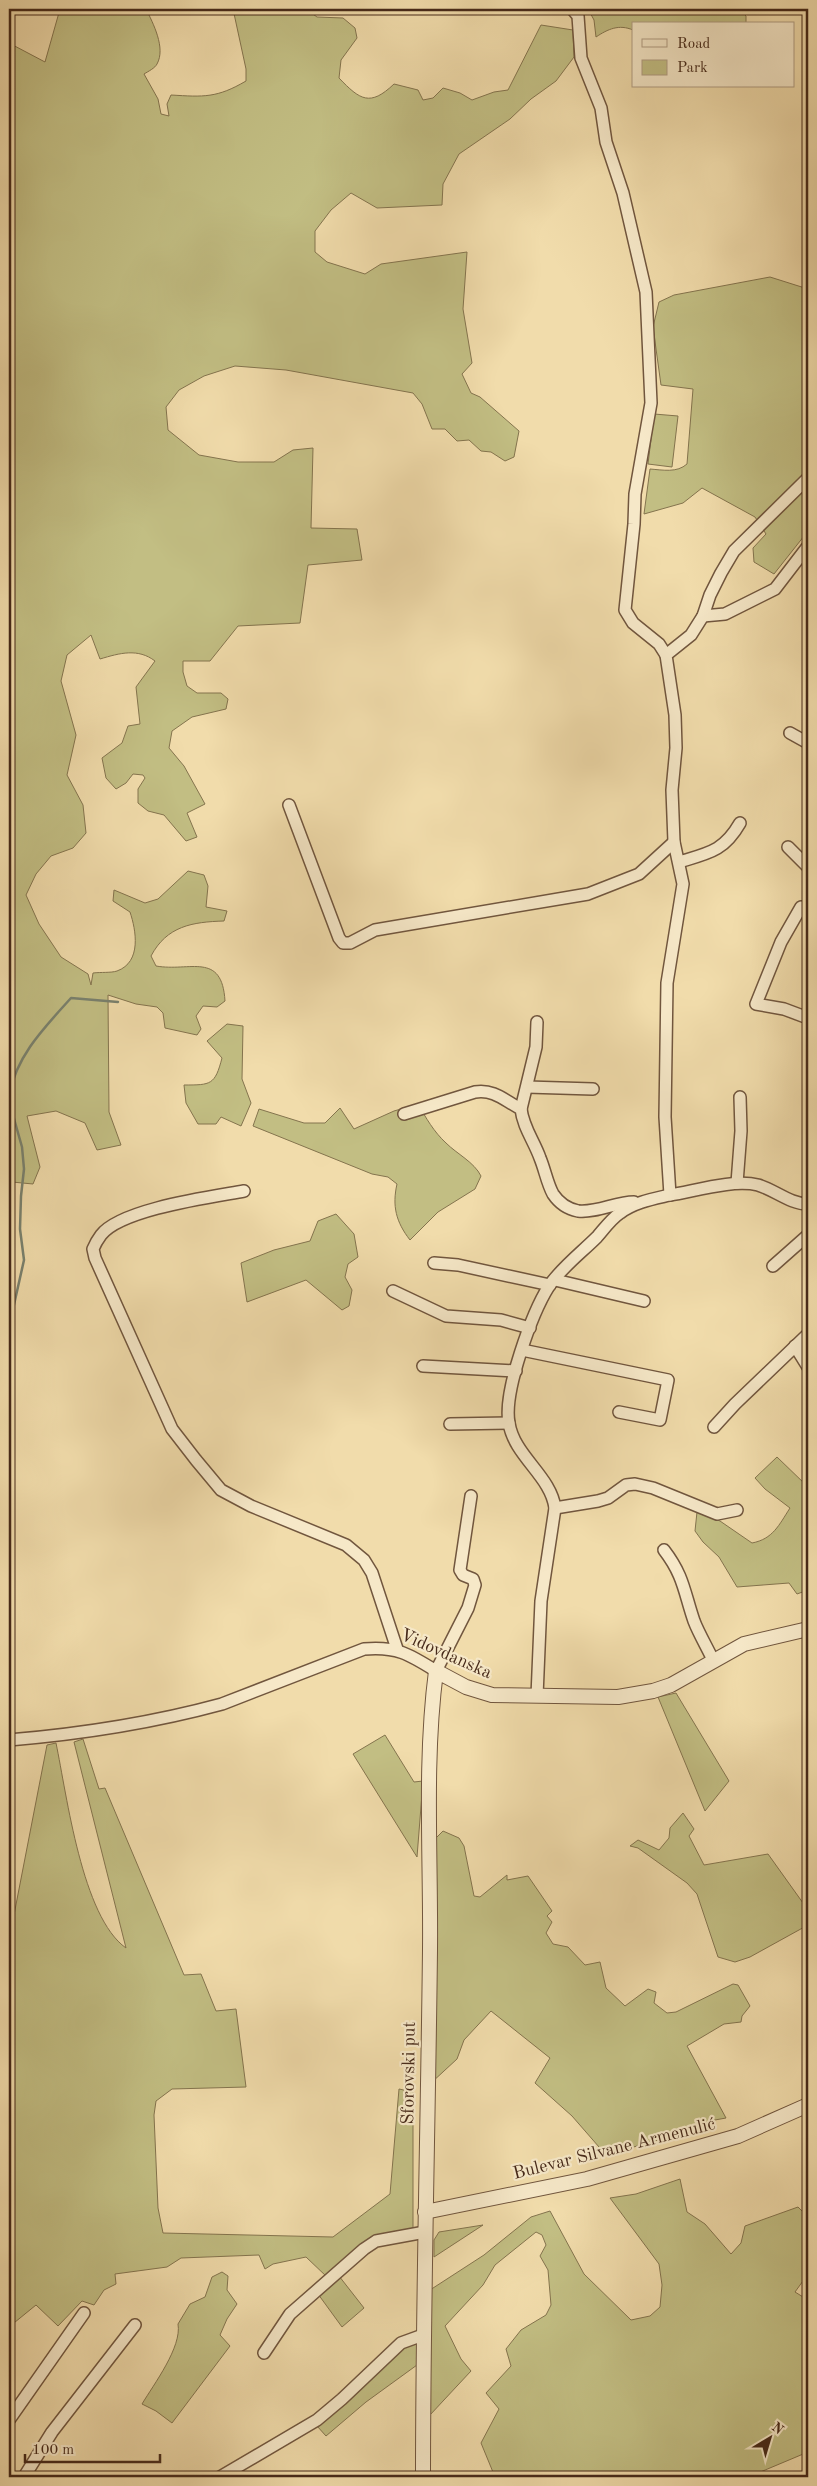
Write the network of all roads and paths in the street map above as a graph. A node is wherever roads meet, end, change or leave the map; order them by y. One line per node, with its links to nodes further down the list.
1 (572, 9): 5 (street)
2 (808, 478): 4 (street)
3 (807, 549): 4 (street)
4 (703, 616): 5 (street)
5 (666, 655): 10 (street)
6 (790, 733): 7 (street)
7 (808, 743)
8 (289, 805): 10 (street)
9 (740, 823): 12 (street)
10 (674, 842): 12 (street)
11 (788, 847): 13 (street)
12 (679, 862): 24 (street)
13 (808, 867)
14 (801, 906): 15 (street)
15 (808, 1018)
16 (537, 1022): 17 (street)
17 (527, 1086): 18 (street); 20 (street)
18 (593, 1090)
19 (740, 1097): 22 (street)
20 (521, 1109): 21 (street); 25 (street)
21 (404, 1114)
22 (737, 1183): 24 (street); 26 (street)
23 (244, 1191): 49 (street)
24 (670, 1195): 25 (street)
25 (640, 1202): 30 (street)
26 (808, 1204)
27 (808, 1235): 29 (street)
28 (434, 1263): 30 (street)
29 (773, 1266)
30 (553, 1282): 32 (street); 33 (street)
31 (393, 1291): 33 (street)
32 (644, 1301)
33 (530, 1328): 36 (street)
34 (808, 1334): 35 (street)
35 (795, 1346): 38 (street); 43 (street)
36 (522, 1350): 39 (street); 40 (street)
37 (423, 1366): 39 (street)
38 (808, 1367)
39 (516, 1371): 41 (street)
40 (618, 1412)
41 (509, 1423): 42 (street); 45 (street)
42 (450, 1424)
43 (714, 1427)
44 (471, 1496): 51 (street)
45 (555, 1508): 46 (street); 52 (street)
46 (737, 1510)
47 (664, 1550): 50 (street)
48 (808, 1628): 50 (street, Vidovdanska)
49 (397, 1649): 51 (street, Vidovdanska); 53 (street, Vidovdanska)
50 (713, 1660): 52 (street, Vidovdanska)
51 (436, 1671): 52 (street, Vidovdanska); 55 (street, Sforovski put)
52 (537, 1696)
53 (9, 1740)
54 (808, 2105): 55 (street, Bulevar Silvane Armenulić)
55 (425, 2212): 56 (street, Sforovski put)
56 (425, 2232): 59 (street, Sforovski put); 60 (street)
57 (84, 2313): 61 (street)
58 (136, 2325): 62 (street)
59 (423, 2335): 63 (street); 64 (street, Sforovski put)
60 (264, 2352)
61 (9, 2420)
62 (24, 2477)
63 (220, 2477)
64 (424, 2477)

